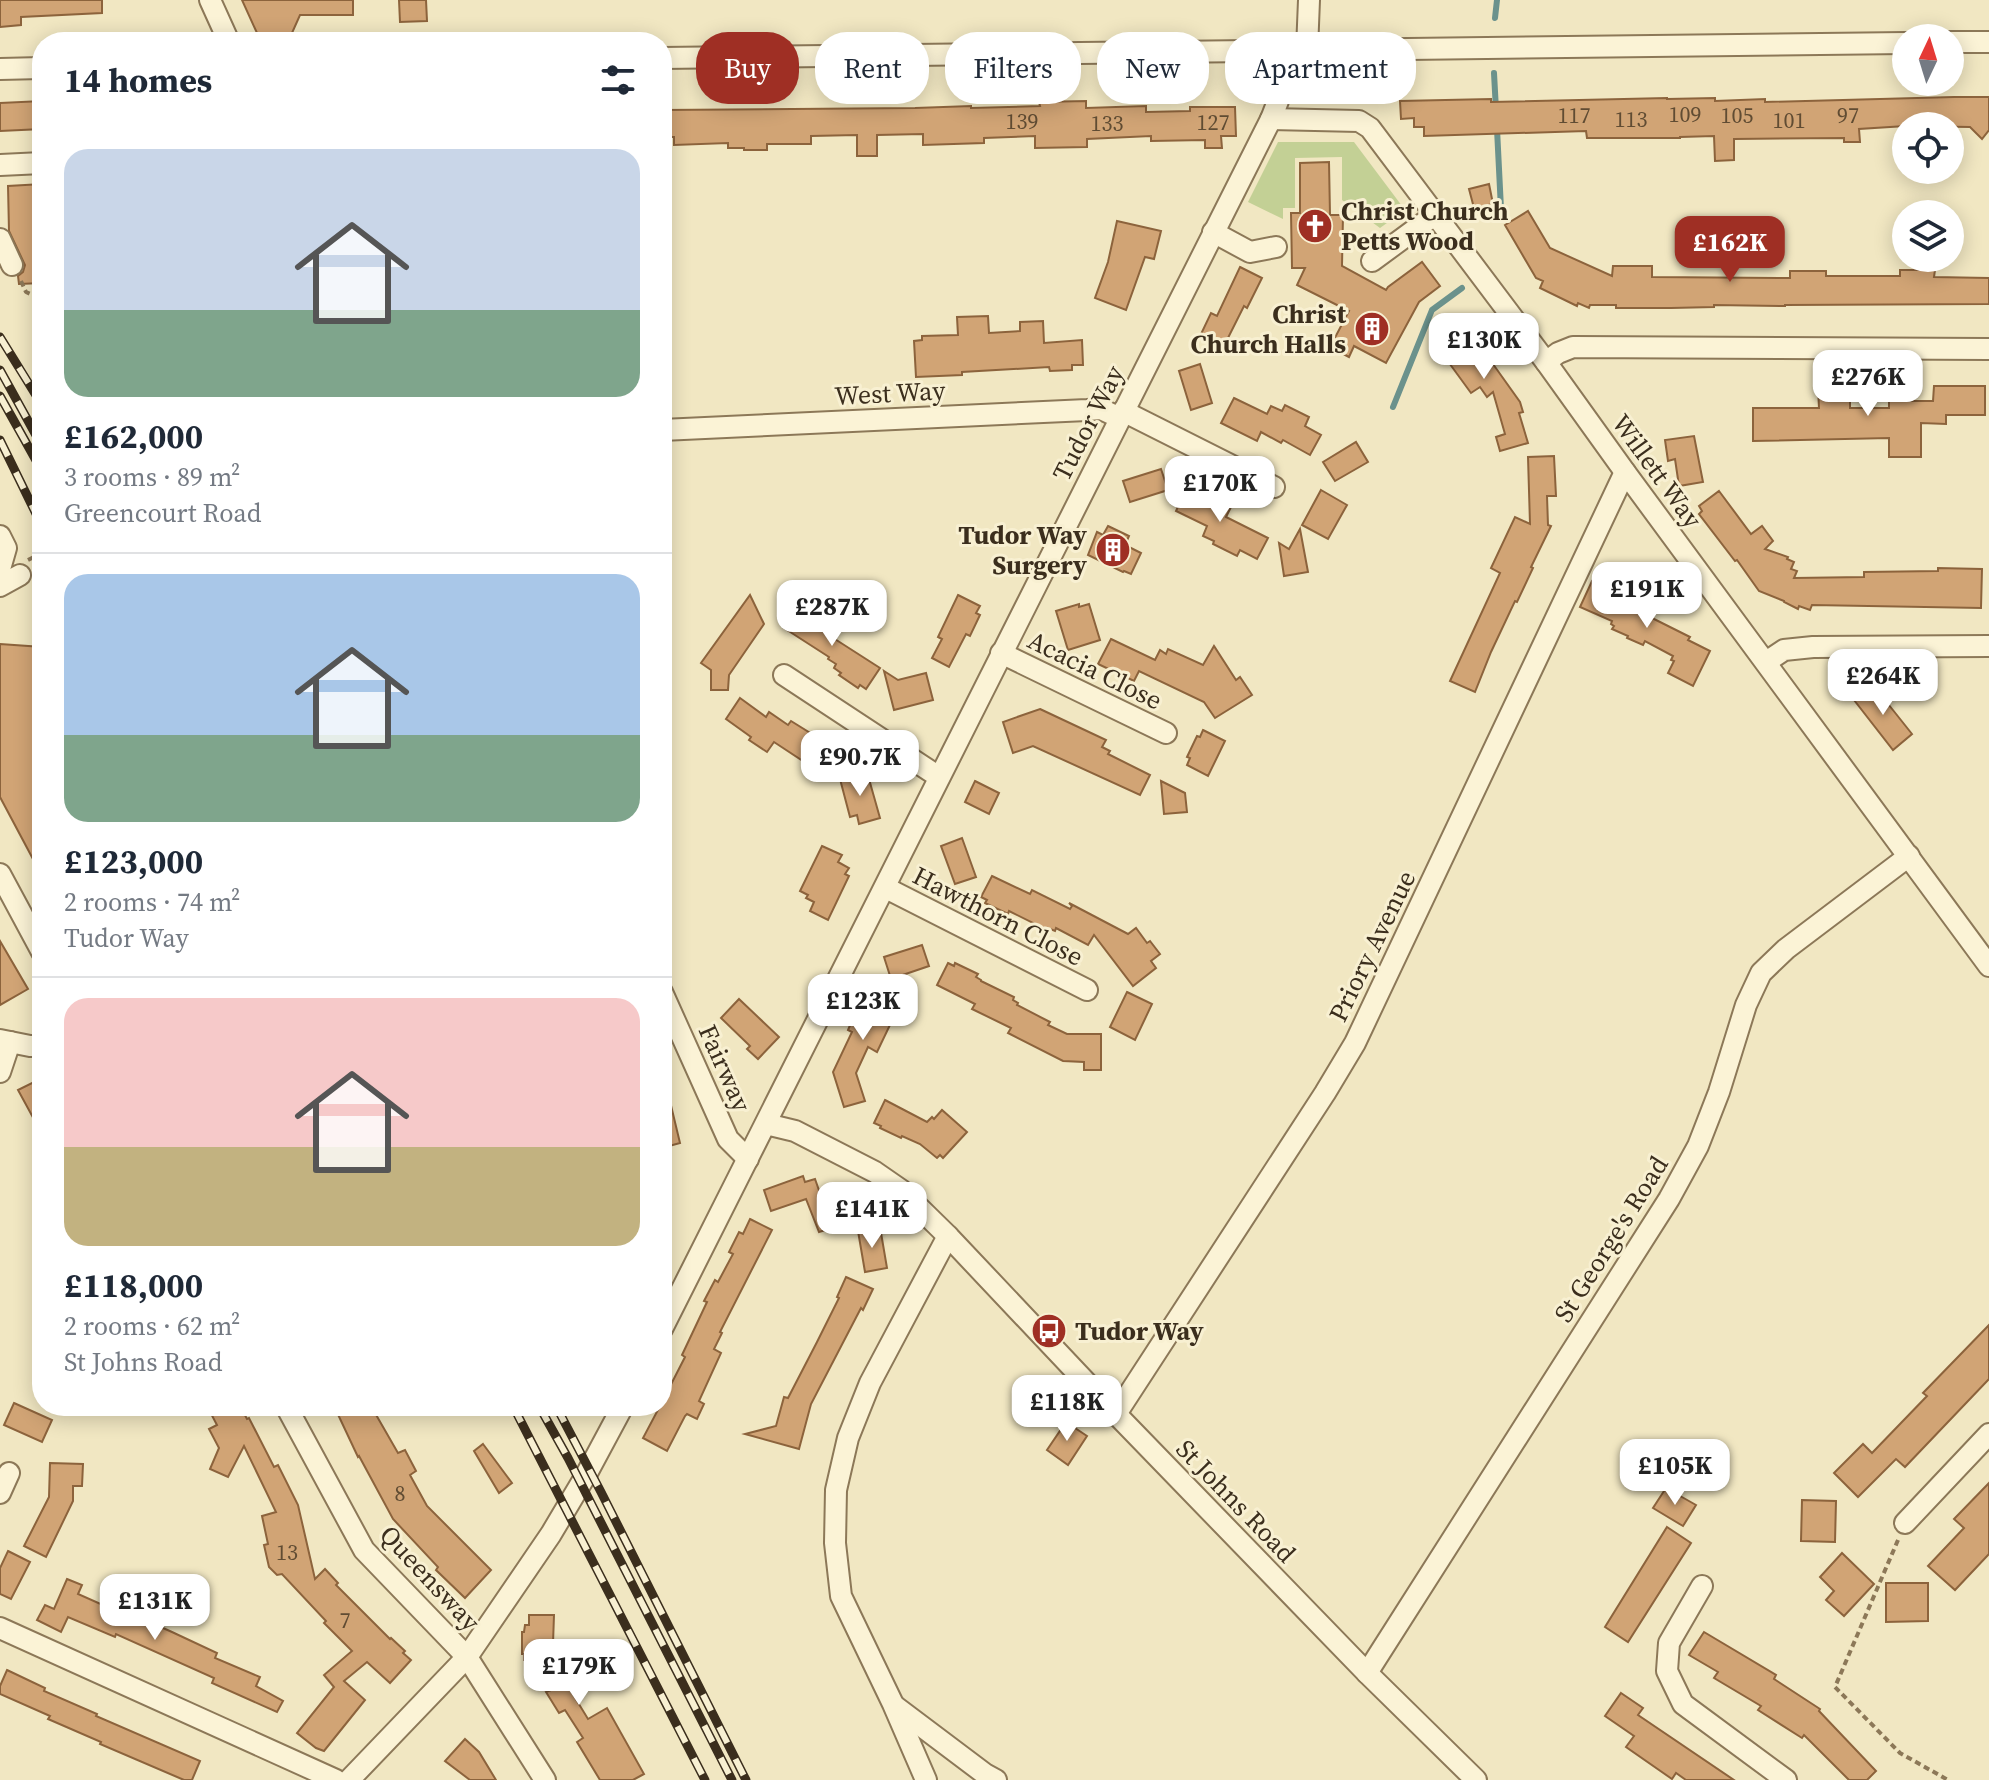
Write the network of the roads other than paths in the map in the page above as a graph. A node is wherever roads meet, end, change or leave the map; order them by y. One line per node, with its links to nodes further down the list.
1 (210, 0): 3 (street)
2 (1309, 0): 4 (street)
3 (224, 32)
4 (1308, 32)
5 (1964, 42): 6 (street)
6 (1989, 42)
7 (1892, 43): 8 (street)
8 (1416, 49)
9 (1225, 52): 10 (street)
10 (672, 58)
11 (32, 68): 12 (street)
12 (0, 69)
13 (1277, 104): 14 (street, Tudor Way)
14 (1271, 119): 17 (street, Willett Way); 18 (street, Tudor Way)
15 (32, 163): 16 (street)
16 (0, 165)
17 (1436, 214): 21 (street); 24 (street, Willett Way)
18 (1213, 232): 20 (street); 25 (street, Tudor Way)
19 (0, 239): 22 (street)
20 (1276, 247)
21 (1372, 261)
22 (12, 265)
23 (1989, 349): 24 (street)
24 (1546, 362): 27 (street, Willett Way)
25 (1121, 414): 26 (street, West Way); 28 (street, West Way); 33 (street, Tudor Way)
26 (672, 430)
27 (1625, 472): 34 (street, Willett Way); 52 (street, Priory Avenue)
28 (1274, 487)
29 (0, 536): 30 (street)
30 (10, 572): 31 (street)
31 (0, 586)
32 (1989, 646): 34 (street)
33 (1001, 653): 36 (street, Acacia Close); 37 (street, Tudor Way)
34 (1766, 662): 38 (street, Willett Way)
35 (784, 675): 37 (street)
36 (1166, 733)
37 (939, 777): 40 (street, Tudor Way)
38 (1909, 856): 42 (street, Willett Way); 62 (street, St George's Road)
39 (0, 874): 41 (street)
40 (886, 888): 43 (street, Hawthorn Close); 48 (street, Tudor Way)
41 (32, 921)
42 (1989, 966)
43 (1087, 990)
44 (672, 1014): 49 (street, Fairway)
45 (5, 1041): 46 (street); 47 (street)
46 (32, 1046)
47 (0, 1072)
48 (766, 1124): 49 (street, Tudor Way); 50 (street, St Johns Road)
49 (748, 1159): 51 (street, Tudor Way)
50 (948, 1236): 52 (street, St Johns Road); 63 (street)
51 (672, 1309)
52 (1116, 1414): 62 (street, St Johns Road)
53 (291, 1416): 61 (street, Queensway)
54 (618, 1416): 61 (street)
55 (1989, 1434): 58 (street)
56 (9, 1473): 57 (street)
57 (0, 1493)
58 (1905, 1523)
59 (1702, 1586): 70 (street)
60 (0, 1628): 64 (street)
61 (467, 1657): 65 (street); 66 (street, Queensway)
62 (1367, 1673): 69 (street, St Johns Road)
63 (893, 1704): 67 (street); 68 (street)
64 (336, 1780)
65 (349, 1780)
66 (545, 1780)
67 (926, 1780)
68 (996, 1780)
69 (1476, 1780)
70 (1786, 1780)

